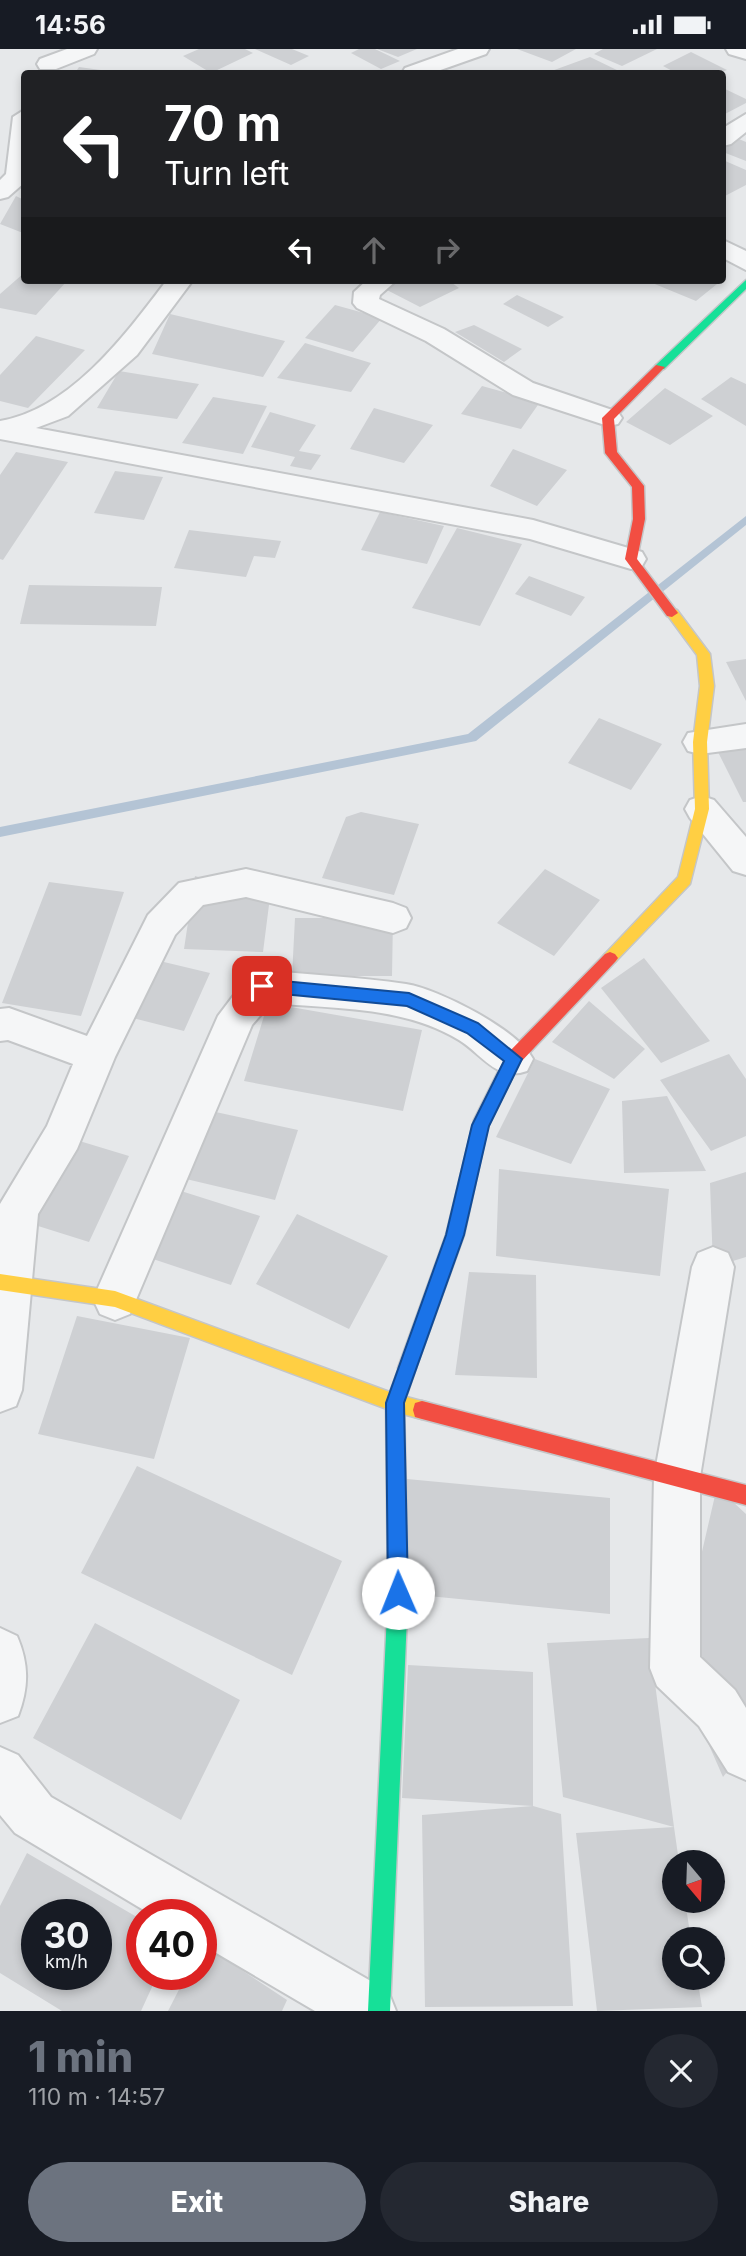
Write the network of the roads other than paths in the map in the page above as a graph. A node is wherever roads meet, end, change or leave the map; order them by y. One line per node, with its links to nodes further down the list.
1 (86, 49): 5 (street)
2 (478, 49): 6 (street)
3 (737, 49): 4 (street)
4 (746, 53)
5 (48, 62)
6 (421, 70)
7 (746, 121): 8 (street)
8 (726, 137)
9 (21, 146): 10 (street)
10 (0, 192)
11 (726, 249): 12 (street)
12 (746, 262)
13 (746, 283): 16 (street)
14 (177, 284): 17 (street)
15 (378, 284): 16 (street)
16 (608, 418): 18 (street)
17 (3, 430): 18 (street)
18 (631, 559): 20 (street)
19 (746, 736): 20 (street)
20 (700, 742): 21 (street)
21 (702, 809): 22 (street); 26 (street)
22 (746, 861)
23 (393, 918): 25 (street)
24 (0, 1025): 25 (street)
25 (96, 1056): 28 (street)
26 (513, 1059): 29 (street); 31 (street)
27 (713, 1267): 32 (street)
28 (5, 1282): 29 (street); 30 (street)
29 (115, 1299): 31 (street)
30 (0, 1390)
31 (395, 1403): 32 (street); 39 (street)
32 (677, 1477): 33 (street); 36 (street)
33 (746, 1495)
34 (0, 1653): 35 (street)
35 (0, 1698)
36 (746, 1754)
37 (0, 1773): 38 (street)
38 (368, 2011)
39 (379, 2011)

